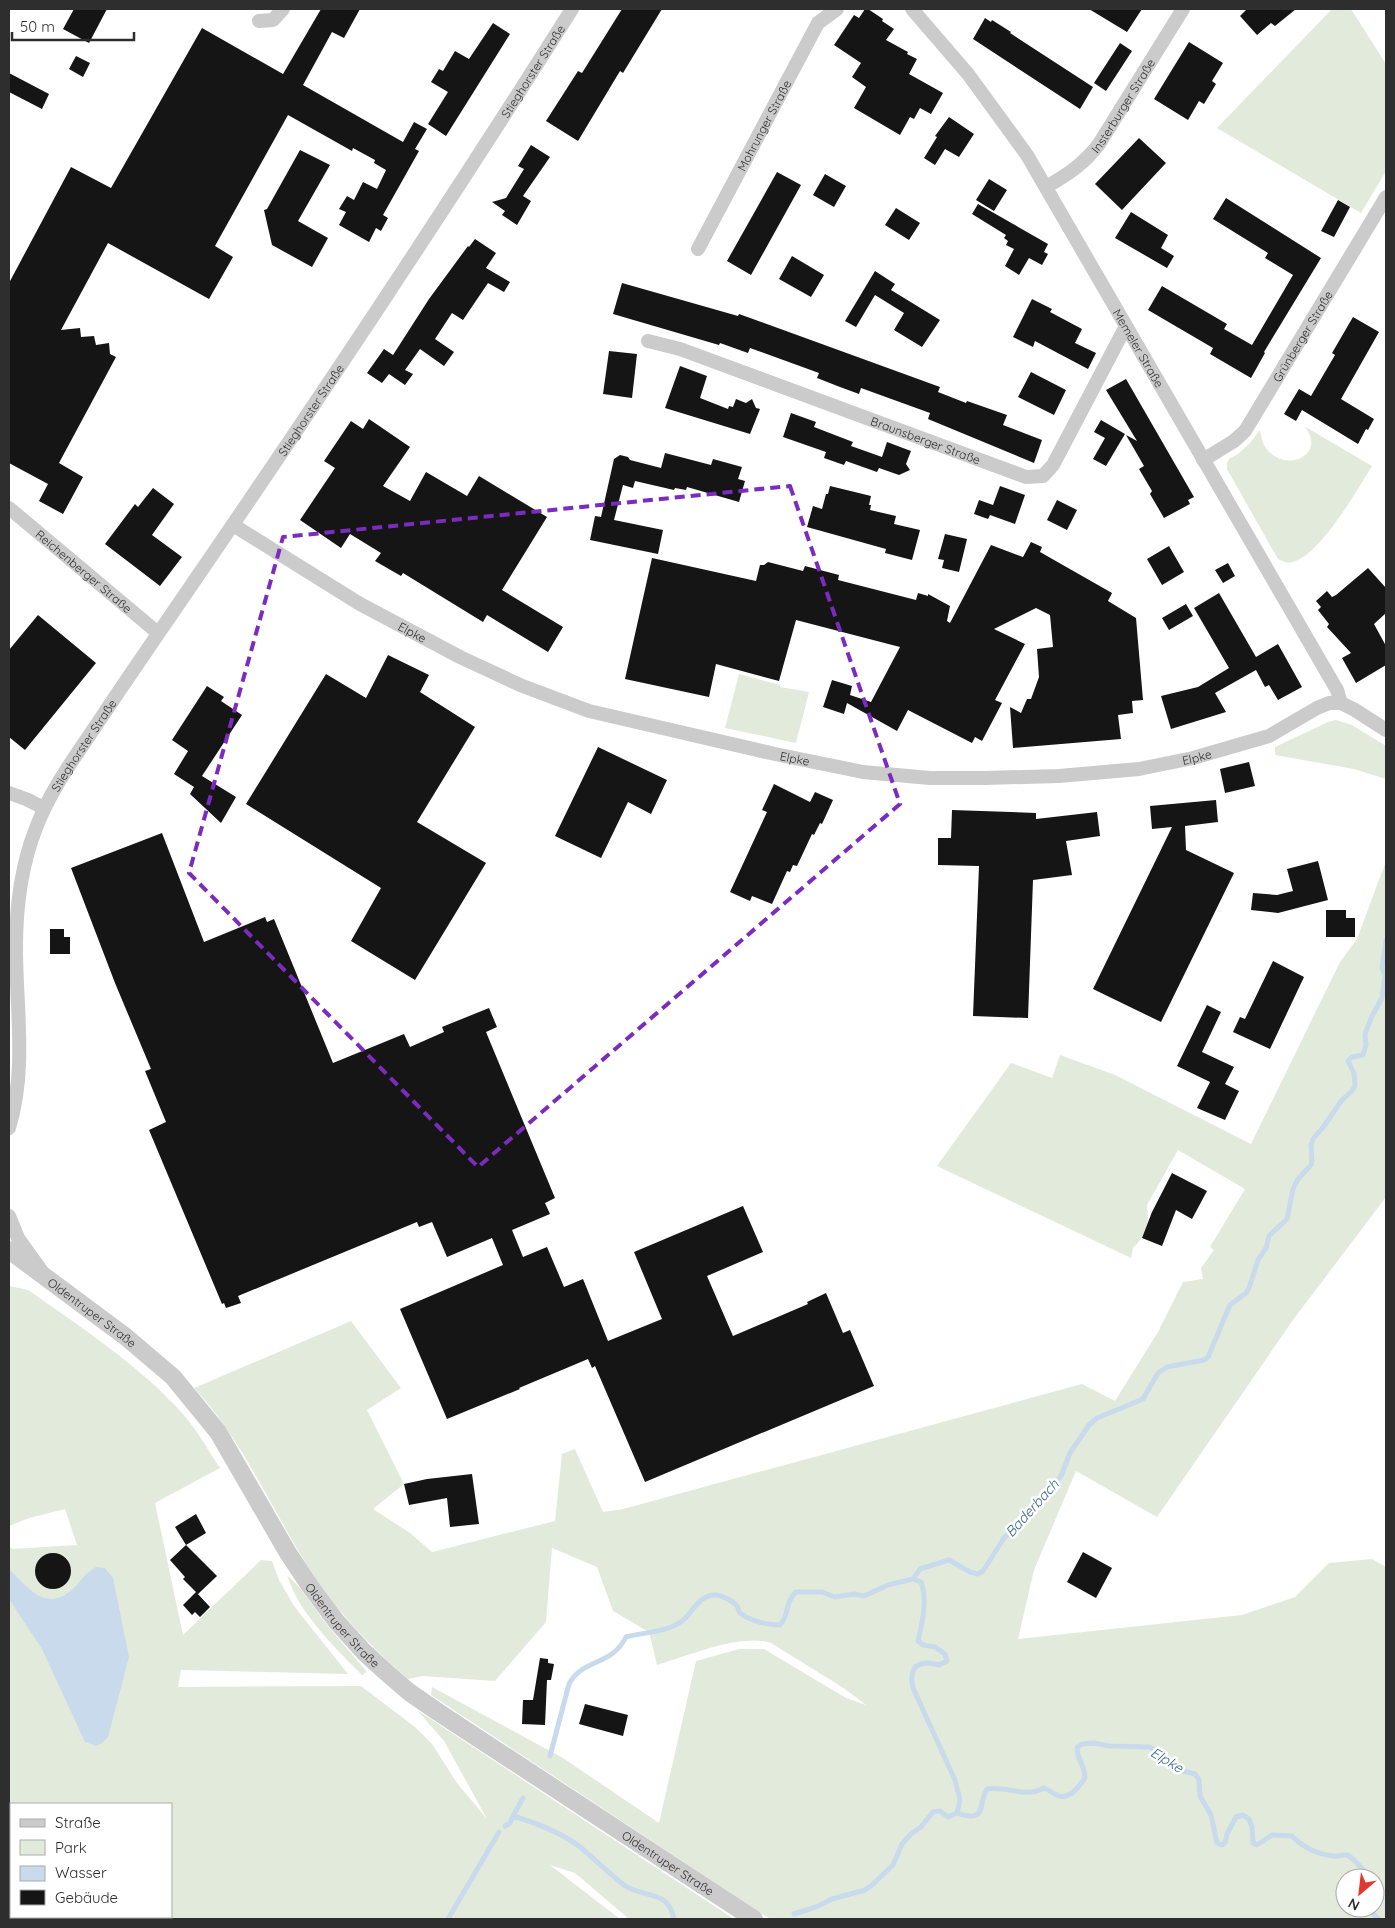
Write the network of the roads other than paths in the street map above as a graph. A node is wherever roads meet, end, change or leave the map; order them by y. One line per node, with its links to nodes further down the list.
1 (283, 9): 6 (street)
2 (572, 9): 14 (street, Stieghorster Straße)
3 (837, 9): 9 (street, Mohrunger Straße)
4 (912, 9): 7 (street, Memeler Straße)
5 (1183, 9): 7 (street, Insterburger Straße)
6 (259, 21)
7 (1046, 187): 10 (street, Memeler Straße)
8 (1386, 197): 12 (street, Grünberger Straße)
9 (698, 249)
10 (1126, 326): 11 (street, Braunsberger Straße); 12 (street, Memeler Straße)
11 (648, 341)
12 (1203, 460): 16 (street, Memeler Straße)
13 (9, 508): 15 (street, Reichenberger Straße)
14 (233, 525): 15 (street, Stieghorster Straße); 16 (street, Elpke)
15 (158, 633): 19 (street, Stieghorster Straße)
16 (1341, 703): 17 (street)
17 (1386, 730)
18 (9, 793): 19 (street)
19 (44, 808): 20 (street, Stieghorster Straße)
20 (9, 1128)
21 (9, 1216): 23 (street)
22 (9, 1250): 23 (street, Oldentruper Straße)
23 (46, 1277): 24 (street, Oldentruper Straße)
24 (754, 1919)

